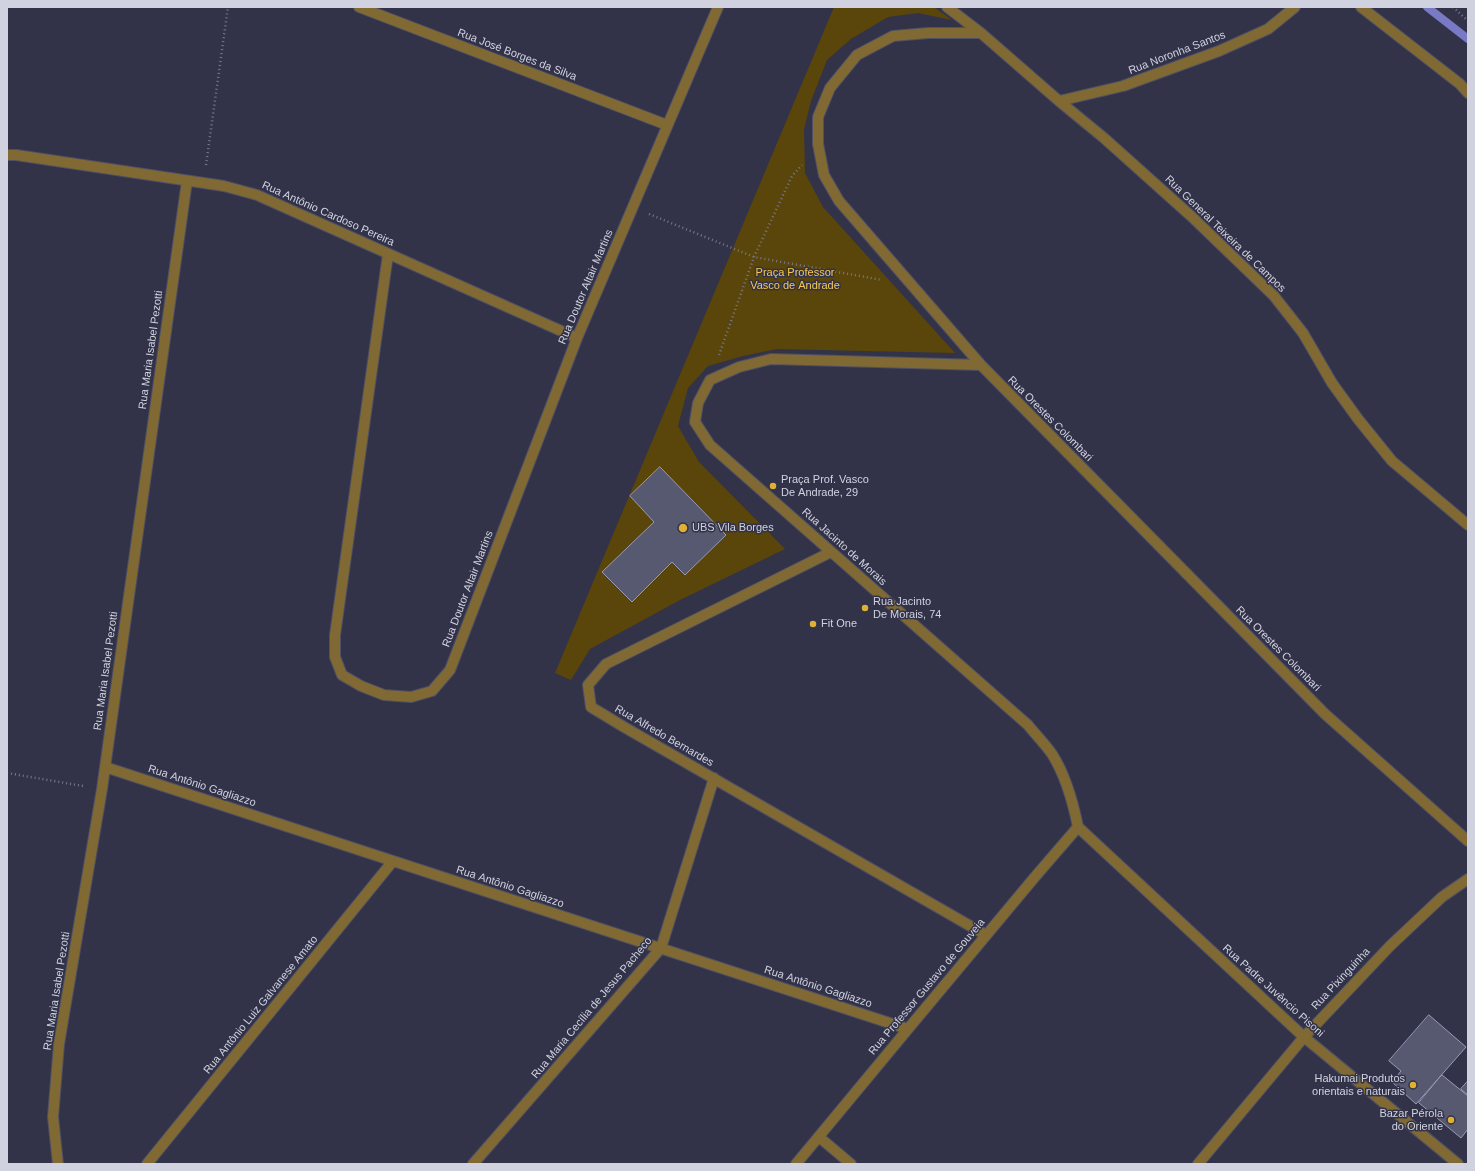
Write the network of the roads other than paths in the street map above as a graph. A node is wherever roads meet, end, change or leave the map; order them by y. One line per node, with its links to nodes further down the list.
1 (358, 7): 9 (street, Rua José Borges da Silva)
2 (718, 7): 9 (street, Rua Doutor Altair Martins)
3 (947, 7): 6 (street, Rua General Teixeira de Campos)
4 (1295, 7): 8 (street, Rua Noronha Santos)
5 (1361, 7): 7 (street)
6 (980, 33): 8 (street, Rua General Teixeira de Campos); 14 (street, Rua Orestes Colombari)
7 (1468, 93)
8 (1059, 101): 15 (street, Rua General Teixeira de Campos)
9 (667, 125): 13 (street, Rua Doutor Altair Martins)
10 (7, 155): 11 (street, Rua Antônio Cardoso Pereira)
11 (187, 181): 12 (street, Rua Antônio Cardoso Pereira); 17 (street, Rua Maria Isabel Pezotti)
12 (388, 254): 13 (street, Rua Antônio Cardoso Pereira); 13 (street, Rua Doutor Altair Martins)
13 (577, 338)
14 (981, 366): 16 (street, Rua Jacinto de Morais); 20 (street, Rua Orestes Colombari)
15 (1468, 525)
16 (831, 552): 18 (street, Rua Alfredo Bernardes); 19 (street, Rua Jacinto de Morais)
17 (105, 767): 21 (street, Rua Antônio Gagliazzo); 28 (street, Rua Maria Isabel Pezotti)
18 (714, 778): 23 (street, Rua Alfredo Bernardes); 24 (street, Rua Maria Cecília de Jesus Pacheco)
19 (1078, 827): 23 (street, Rua Professor Gustavo de Gouveia); 26 (street, Rua Padre Juvêncio Pisoni)
20 (1468, 841)
21 (393, 861): 24 (street, Rua Antônio Gagliazzo); 29 (street, Rua Antônio Luiz Galvanese Amato)
22 (1468, 879): 26 (street, Rua Pixinguinha)
23 (986, 935): 25 (street, Rua Professor Gustavo de Gouveia)
24 (661, 948): 25 (street, Rua Antônio Gagliazzo); 30 (street, Rua Maria Cecília de Jesus Pacheco)
25 (908, 1029): 27 (street, Rua Professor Gustavo de Gouveia)
26 (1304, 1037): 33 (street, Rua Pixinguinha); 34 (street, Rua Padre Juvêncio Pisoni)
27 (819, 1137): 31 (street, Rua Professor Gustavo de Gouveia); 32 (street)
28 (58, 1164)
29 (147, 1164)
30 (473, 1164)
31 (796, 1164)
32 (851, 1164)
33 (1198, 1164)
34 (1458, 1164)

